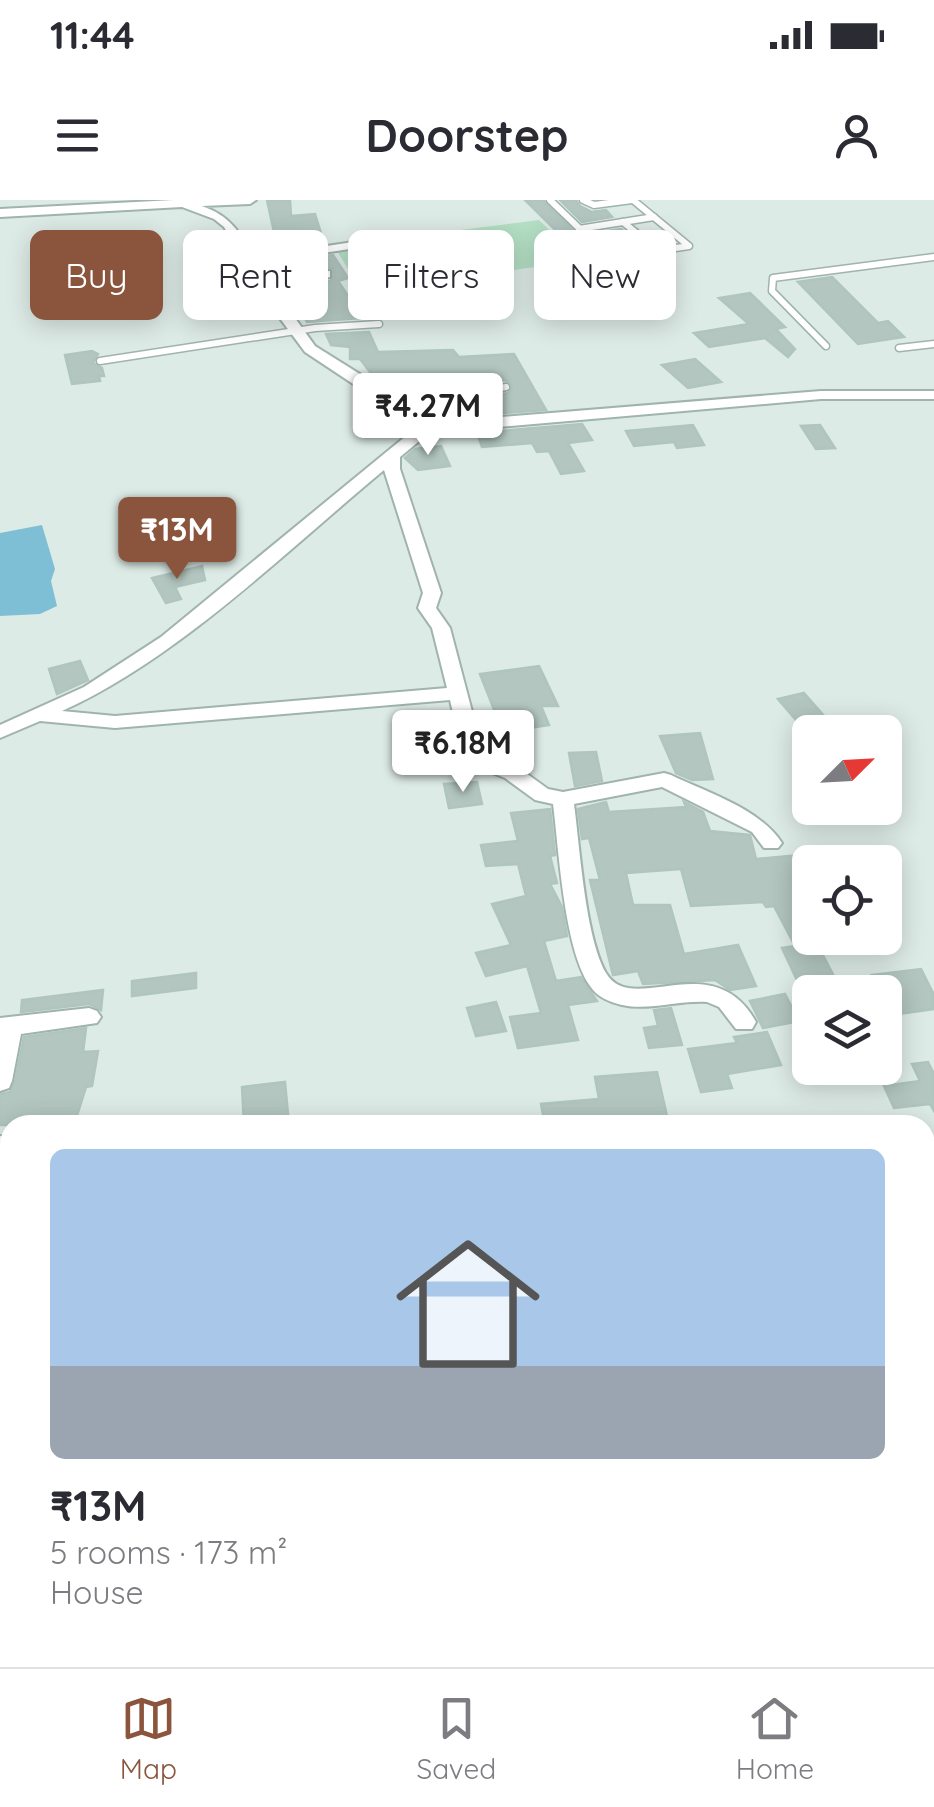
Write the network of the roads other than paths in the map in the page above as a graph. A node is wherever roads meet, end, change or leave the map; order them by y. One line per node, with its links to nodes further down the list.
1 (250, 200): 5 (street)
2 (550, 200): 10 (lane)
3 (583, 200): 4 (lane)
4 (633, 200): 8 (lane)
5 (202, 201): 6 (street)
6 (179, 202): 7 (street); 11 (street)
7 (0, 212)
8 (654, 217): 9 (lane); 13 (lane)
9 (623, 222): 10 (lane); 12 (lane)
10 (579, 229)
11 (231, 230)
12 (633, 230)
13 (670, 230)
14 (676, 235): 15 (lane)
15 (676, 249)
16 (934, 256): 21 (lane)
17 (287, 320): 19 (street)
18 (379, 324): 19 (lane)
19 (294, 331): 23 (lane); 26 (street)
20 (934, 344): 22 (lane)
21 (826, 346)
22 (898, 348)
23 (100, 361)
24 (506, 387): 26 (lane)
25 (934, 394): 26 (street)
26 (429, 418): 27 (street)
27 (393, 457): 28 (street); 29 (street)
28 (458, 693): 29 (street); 31 (street)
29 (42, 716): 30 (street)
30 (0, 732)
31 (562, 799): 32 (street); 34 (street)
32 (771, 844)
33 (89, 1017): 35 (street)
34 (744, 1022)
35 (5, 1026): 36 (street)
36 (0, 1082)

